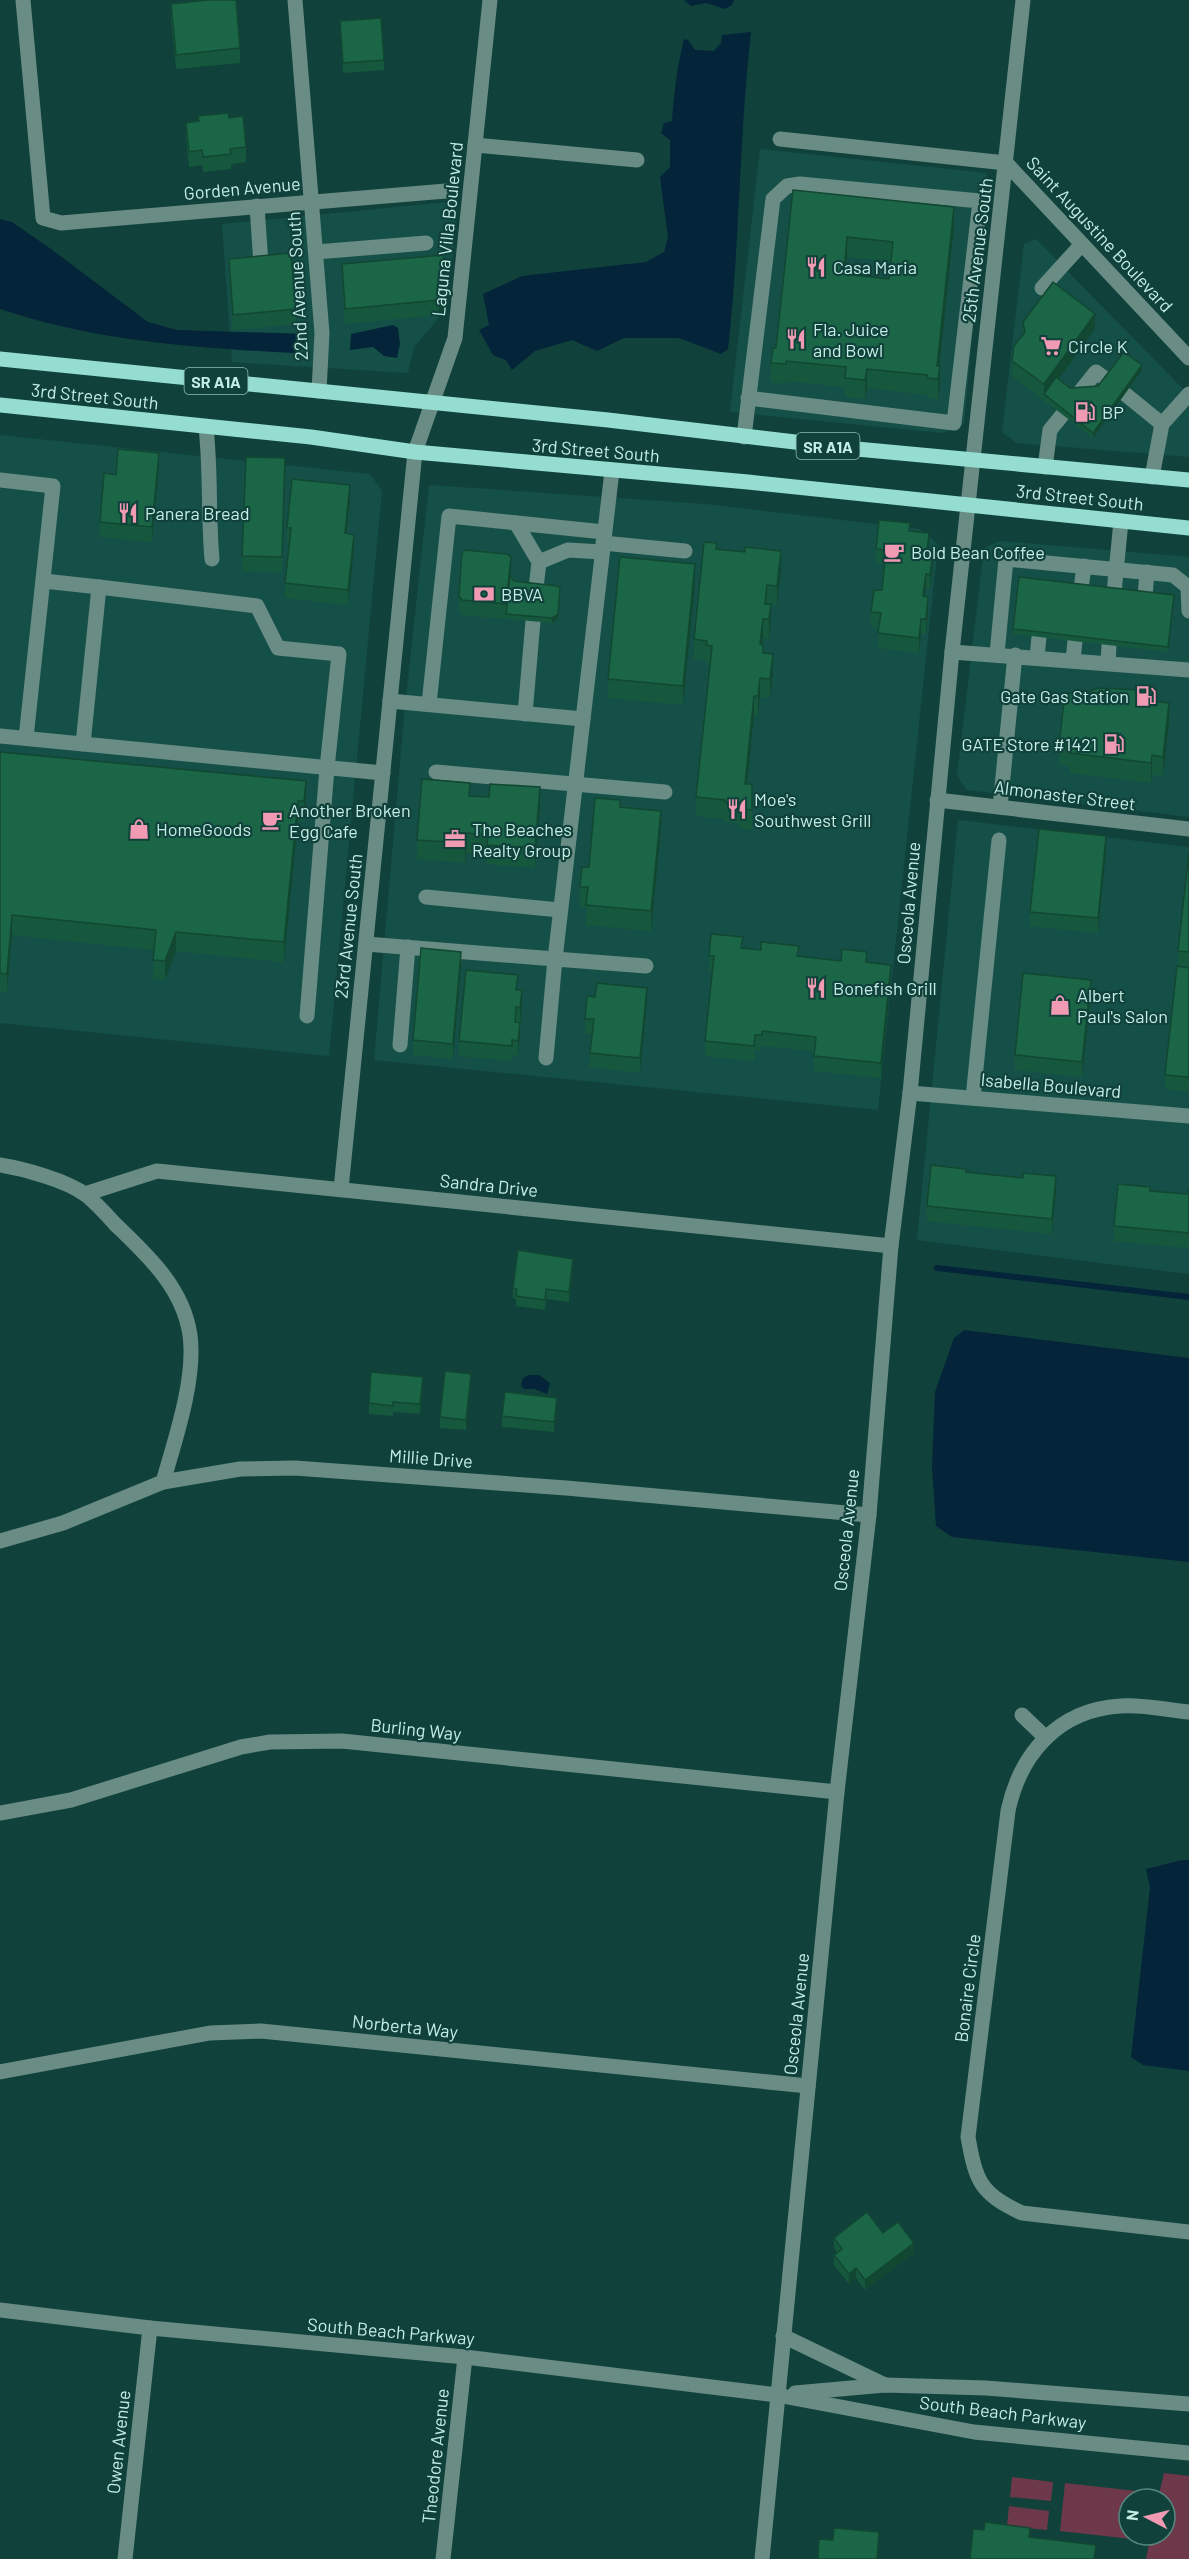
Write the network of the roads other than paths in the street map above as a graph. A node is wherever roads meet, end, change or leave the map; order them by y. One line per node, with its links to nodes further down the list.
1 (23, 0): 13 (street, Gorden Avenue)
2 (295, 0): 10 (street, 22nd Avenue South)
3 (1023, 0): 8 (street, 25th Avenue South)
4 (490, 1): 6 (street, Laguna Villa Boulevard)
5 (780, 139): 8 (street)
6 (476, 145): 7 (street); 29 (street, Laguna Villa Boulevard)
7 (637, 160)
8 (1006, 163): 12 (street, 25th Avenue South); 15 (street, Saint Augustine Boulevard)
9 (446, 190): 10 (street, Gorden Avenue)
10 (312, 201): 13 (street, Gorden Avenue); 16 (street, 22nd Avenue South)
11 (980, 201): 12 (street); 22 (street); 28 (street)
12 (1002, 202): 23 (street, 25th Avenue South)
13 (257, 206): 17 (street)
14 (426, 243): 16 (street)
15 (1082, 244): 18 (street); 19 (street, Saint Augustine Boulevard)
16 (316, 252): 24 (street, 22nd Avenue South)
17 (261, 264)
18 (1042, 288)
19 (1189, 358)
20 (0, 359): 24 (main road, 3rd Street South / SR A1A)
21 (1107, 380): 25 (street)
22 (958, 385): 23 (street); 28 (street)
23 (981, 387): 36 (street, 25th Avenue South)
24 (320, 391): 29 (main road, 3rd Street South / SR A1A)
25 (1080, 392)
26 (1125, 394): 32 (street)
27 (1189, 394): 32 (street)
28 (748, 398): 34 (street)
29 (433, 402): 34 (main road, 3rd Street South / SR A1A); 35 (street, Laguna Villa Boulevard)
30 (0, 405): 33 (main road, 3rd Street South)
31 (1063, 414): 37 (street)
32 (1162, 424): 39 (street)
33 (206, 428): 35 (main road, 3rd Street South); 48 (street)
34 (744, 437): 36 (main road, 3rd Street South / SR A1A)
35 (415, 452): 38 (main road, 3rd Street South); 73 (street, 23rd Avenue South)
36 (973, 460): 37 (main road, 3rd Street South / SR A1A); 42 (street, 25th Avenue South)
37 (1045, 467): 39 (main road, 3rd Street South / SR A1A)
38 (612, 471): 42 (main road, 3rd Street South); 46 (street)
39 (1152, 477): 41 (main road, 3rd Street South / SR A1A)
40 (0, 480): 53 (street)
41 (1189, 480)
42 (968, 505): 43 (main road, 3rd Street South); 65 (street, Osceola Avenue)
43 (1121, 521): 45 (main road, 3rd Street South); 51 (street)
44 (512, 523): 46 (street); 49 (street); 74 (street)
45 (1189, 528)
46 (603, 542): 47 (street); 49 (street); 76 (street)
47 (685, 551)
48 (212, 559)
49 (539, 562): 55 (street)
50 (1084, 566): 51 (street); 56 (street); 66 (street)
51 (1116, 569): 52 (street); 57 (street)
52 (1148, 572): 58 (street); 59 (street)
53 (44, 581): 54 (street); 78 (street)
54 (99, 587): 79 (street); 80 (street)
55 (536, 588)
56 (1081, 589)
57 (1114, 593)
58 (1145, 597)
59 (1189, 611)
60 (533, 621): 75 (street)
61 (1039, 637): 68 (street)
62 (1075, 641): 69 (street)
63 (1109, 645): 70 (street)
64 (1141, 648): 71 (street)
65 (952, 652): 66 (street); 85 (street, Osceola Avenue)
66 (997, 654): 67 (street)
67 (1015, 655): 68 (street); 86 (street)
68 (1037, 657): 69 (street)
69 (1073, 660): 70 (street)
70 (1108, 663): 71 (street)
71 (1139, 666): 72 (street)
72 (1189, 670)
73 (390, 701): 74 (street); 82 (street, 23rd Avenue South)
74 (429, 704): 75 (street)
75 (525, 714): 76 (street)
76 (583, 719): 83 (street)
77 (0, 736): 78 (street)
78 (26, 738): 79 (street)
79 (83, 744): 80 (street)
80 (327, 768): 82 (street); 95 (street)
81 (436, 772): 83 (street)
82 (383, 773): 91 (street, 23rd Avenue South)
83 (575, 784): 84 (street); 90 (street)
84 (665, 792)
85 (937, 800): 86 (street, Almonaster Street); 98 (street, Osceola Avenue)
86 (1000, 807): 87 (street, Almonaster Street)
87 (1189, 827)
88 (999, 840): 99 (street)
89 (426, 897): 90 (street)
90 (560, 910): 93 (street)
91 (366, 944): 92 (street); 102 (street, 23rd Avenue South)
92 (408, 947): 93 (street); 96 (street)
93 (555, 958): 94 (street); 97 (street)
94 (646, 966)
95 (307, 1016)
96 (400, 1045)
97 (546, 1058)
98 (910, 1093): 99 (street, Isabella Boulevard); 104 (street, Osceola Avenue)
99 (973, 1098): 100 (street, Isabella Boulevard)
100 (1189, 1116)
101 (0, 1165): 103 (street)
102 (341, 1189): 103 (street, Sandra Drive); 104 (street, Sandra Drive)
103 (85, 1194): 105 (street)
104 (891, 1246): 106 (street, Osceola Avenue)
105 (163, 1482): 106 (street, Millie Drive); 107 (street, Millie Drive)
106 (869, 1515): 111 (street, Osceola Avenue)
107 (0, 1541)
108 (1189, 1712): 110 (street, Bonaire Circle)
109 (1022, 1714): 110 (street)
110 (1046, 1738): 115 (street, Bonaire Circle)
111 (837, 1792): 112 (street, Burling Way); 114 (street, Osceola Avenue)
112 (0, 1813)
113 (0, 2072): 114 (street, Norberta Way)
114 (808, 2086): 118 (street, Osceola Avenue)
115 (1189, 2232)
116 (0, 2310): 117 (street, South Beach Parkway)
117 (150, 2328): 119 (street, South Beach Parkway); 124 (street, Owen Avenue)
118 (783, 2336): 120 (street); 121 (street, Osceola Avenue)
119 (465, 2357): 121 (street, South Beach Parkway); 125 (street, Theodore Avenue)
120 (885, 2385): 121 (street, South Beach Parkway); 122 (street, South Beach Parkway)
121 (777, 2395): 123 (street, South Beach Parkway); 126 (street, Osceola Avenue)
122 (1189, 2404)
123 (1189, 2453)
124 (125, 2559)
125 (443, 2559)
126 (762, 2559)

